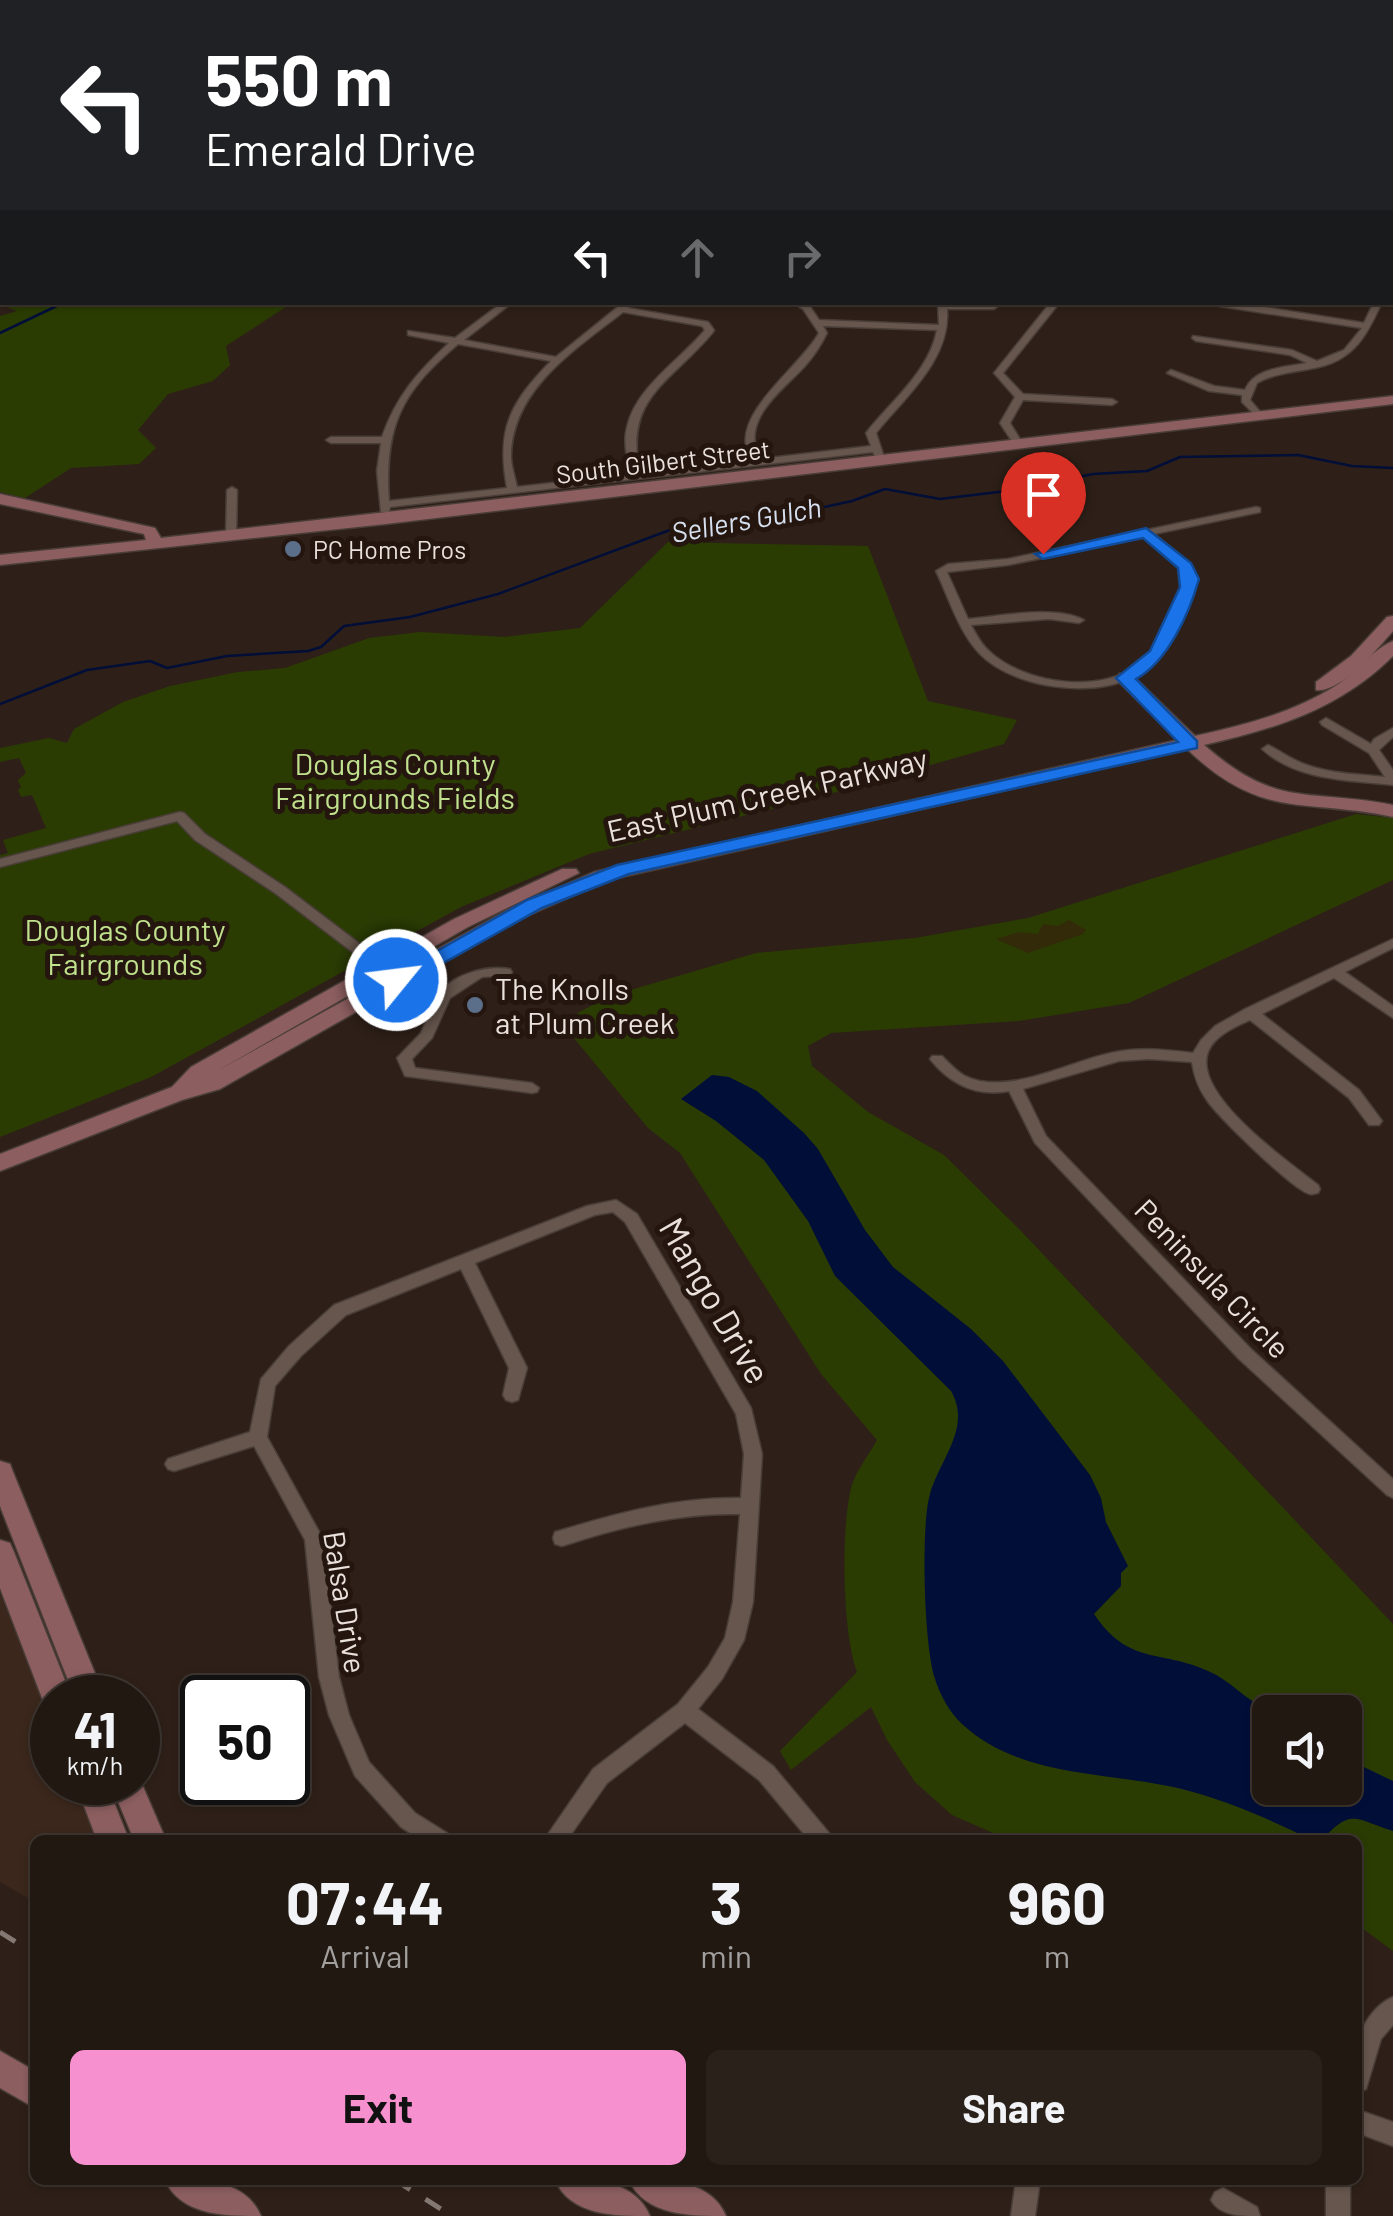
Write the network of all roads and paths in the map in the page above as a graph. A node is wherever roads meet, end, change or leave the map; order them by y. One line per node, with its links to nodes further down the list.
1 (505, 305): 15 (street)
2 (799, 305): 10 (street)
3 (943, 305): 12 (street)
4 (968, 305): 9 (street)
5 (1053, 305): 23 (street)
6 (1233, 305): 11 (street)
7 (1377, 305): 11 (street)
8 (626, 306): 16 (street); 33 (street)
9 (994, 306)
10 (818, 323): 12 (street); 32 (street)
11 (1368, 326): 17 (street)
12 (944, 328): 31 (street)
13 (410, 333): 15 (street)
14 (1196, 338): 17 (street)
15 (456, 342): 16 (street); 29 (street)
16 (558, 360): 35 (street)
17 (1318, 364): 18 (street)
18 (1286, 370): 20 (street); 22 (street)
19 (1171, 373): 22 (street)
20 (1302, 381)
21 (1393, 392): 26 (street, South Gilbert Street)
22 (1246, 393): 27 (street)
23 (1020, 398): 25 (street); 30 (street)
24 (1393, 400): 26 (street, South Gilbert Street)
25 (1112, 402)
26 (1332, 406): 27 (street, South Gilbert Street)
27 (1264, 414): 30 (street, South Gilbert Street)
28 (331, 440): 29 (street)
29 (384, 440): 38 (street)
30 (1018, 444): 31 (street, South Gilbert Street)
31 (878, 454): 32 (street); 38 (street, South Gilbert Street)
32 (757, 463): 33 (street)
33 (636, 476): 35 (street)
34 (232, 490): 40 (street)
35 (513, 491): 38 (street)
36 (0, 499): 41 (street)
37 (1256, 510): 39 (street)
38 (385, 512): 40 (street, South Gilbert Street)
39 (1146, 533): 45 (street); 47 (street)
40 (231, 537): 41 (street, South Gilbert Street)
41 (156, 545): 42 (street, South Gilbert Street)
42 (0, 560)
43 (1079, 620): 45 (street)
44 (1393, 621): 50 (street, East Plum Creek Parkway)
45 (966, 622): 47 (street)
46 (1393, 646): 50 (street, East Plum Creek Parkway)
47 (1125, 678): 50 (street)
48 (1326, 722): 52 (street)
49 (1393, 732): 52 (street)
50 (1186, 739): 55 (street); 61 (street, East Plum Creek Parkway)
51 (1268, 749): 53 (street)
52 (1374, 750): 54 (street)
53 (1334, 775): 54 (street); 55 (street)
54 (1393, 779)
55 (1339, 805): 56 (street)
56 (1393, 811)
57 (0, 863): 61 (street)
58 (1393, 943): 59 (street)
59 (1334, 971): 63 (street); 64 (street)
60 (505, 972): 62 (street)
61 (389, 974): 62 (street); 70 (street, East Plum Creek Parkway)
62 (438, 1005): 68 (street)
63 (1250, 1012): 65 (street); 69 (street)
64 (1393, 1013)
65 (1198, 1058): 67 (street); 71 (street)
66 (937, 1059): 67 (street)
67 (1014, 1087): 77 (street, Peninsula Circle)
68 (532, 1088)
69 (1374, 1120)
70 (0, 1164)
71 (1312, 1189)
72 (465, 1260): 73 (street); 74 (street); 78 (street, Mango Drive)
73 (512, 1395)
74 (258, 1438): 75 (street); 88 (street, Balsa Drive)
75 (174, 1464)
76 (0, 1472): 82 (street)
77 (1393, 1490)
78 (750, 1506): 79 (street); 83 (street, Mango Drive)
79 (562, 1538)
80 (0, 1552): 81 (street)
81 (48, 1675)
82 (81, 1675)
83 (685, 1711): 89 (street, Mango Drive); 90 (street)
84 (99, 1805): 86 (street)
85 (135, 1805): 87 (street)
86 (111, 1835)
87 (148, 1835)
88 (432, 1835)
89 (559, 1835)
90 (818, 1835)
91 (1393, 2008): 92 (street)
92 (1362, 2067)
93 (0, 2068): 94 (street)
94 (30, 2087)
95 (1362, 2123): 96 (street)
96 (1393, 2134)
97 (190, 2185): 103 (street)
98 (581, 2185): 104 (street)
99 (655, 2185): 105 (street)
100 (1027, 2185): 106 (street)
101 (1338, 2185): 108 (street)
102 (1223, 2200): 107 (street)
103 (242, 2216)
104 (632, 2216)
105 (708, 2216)
106 (1023, 2216)
107 (1248, 2216)
108 (1338, 2216)

